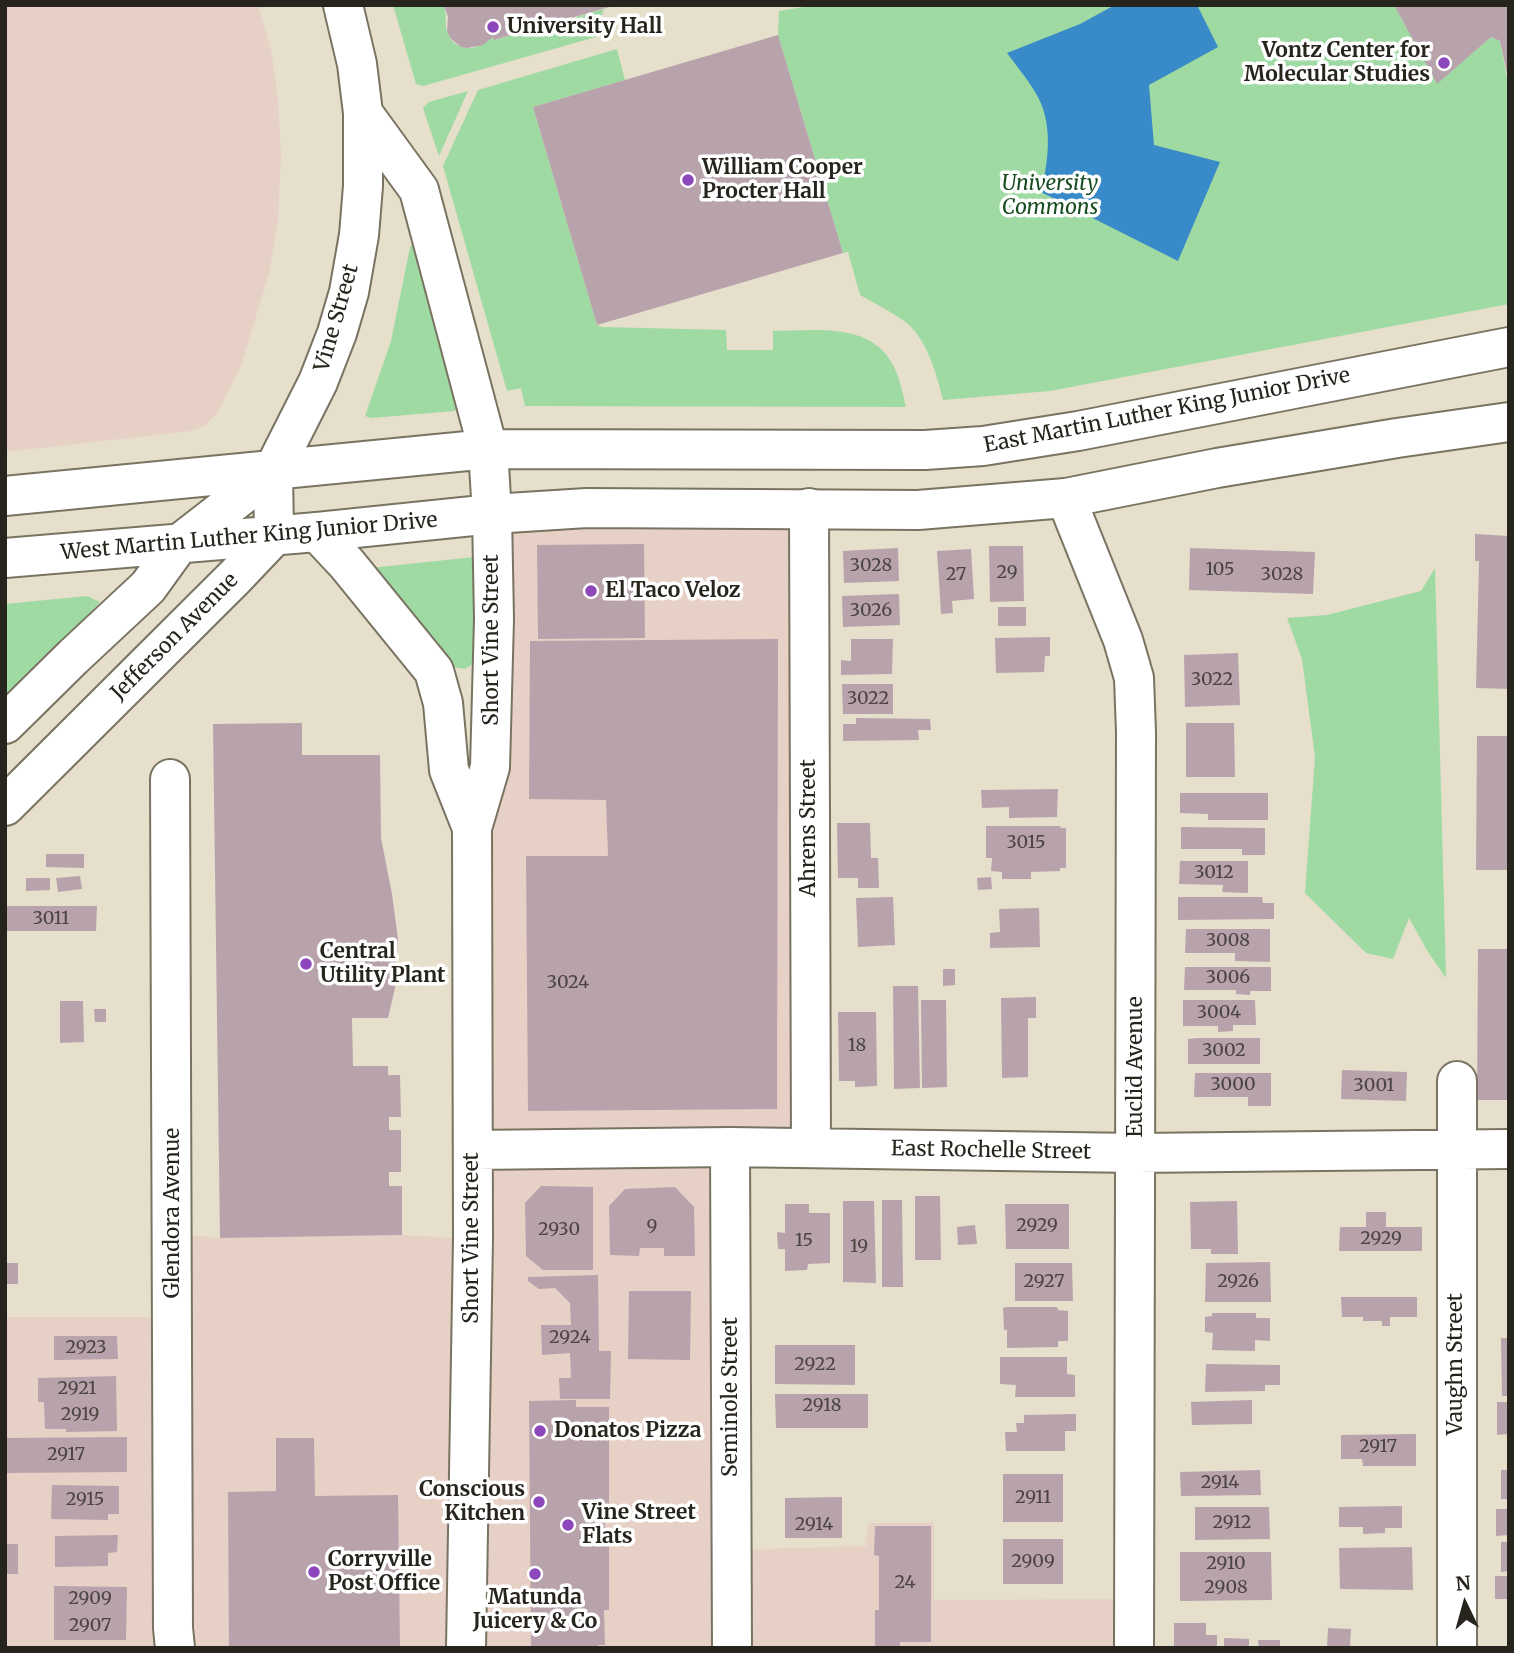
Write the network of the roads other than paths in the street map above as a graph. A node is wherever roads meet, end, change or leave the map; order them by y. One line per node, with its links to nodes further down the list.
1 (343, 5): 2 (street, Vine Street)
2 (363, 113): 5 (street, Vine Street); 6 (street, Vine Street)
3 (1509, 347): 5 (street, East Martin Luther King Junior Drive)
4 (1509, 422): 8 (street)
5 (488, 449): 6 (street); 10 (street, Short Vine Street)
6 (273, 471): 7 (street); 12 (street); 13 (street)
7 (5, 496)
8 (1066, 498): 9 (street); 25 (street, Euclid Avenue)
9 (809, 508): 10 (street); 21 (street, Ahrens Street)
10 (492, 514): 11 (street, West Martin Luther King Junior Drive); 18 (street, Short Vine Street)
11 (317, 533): 12 (street, West Martin Luther King Junior Drive); 18 (street, Short Vine Street)
12 (274, 536): 13 (street, West Martin Luther King Junior Drive); 17 (street, Jefferson Avenue)
13 (179, 544): 14 (street, West Martin Luther King Junior Drive); 15 (street)
14 (5, 558)
15 (5, 724)
16 (170, 779): 26 (street, Glendora Avenue)
17 (5, 806)
18 (472, 828): 24 (street, Short Vine Street)
19 (1457, 1081): 22 (street, Vaughn Street)
20 (730, 1147): 21 (street, East Rochelle Street); 24 (street, East Rochelle Street); 28 (street, Seminole Street)
21 (811, 1148): 25 (street, East Rochelle Street)
22 (1457, 1149): 23 (street, East Rochelle Street); 25 (street, East Rochelle Street); 30 (street, Vaughn Street)
23 (1509, 1149)
24 (473, 1150): 27 (street, Short Vine Street)
25 (1136, 1153): 29 (street, Euclid Avenue)
26 (175, 1648)
27 (466, 1648)
28 (732, 1648)
29 (1134, 1648)
30 (1457, 1648)

